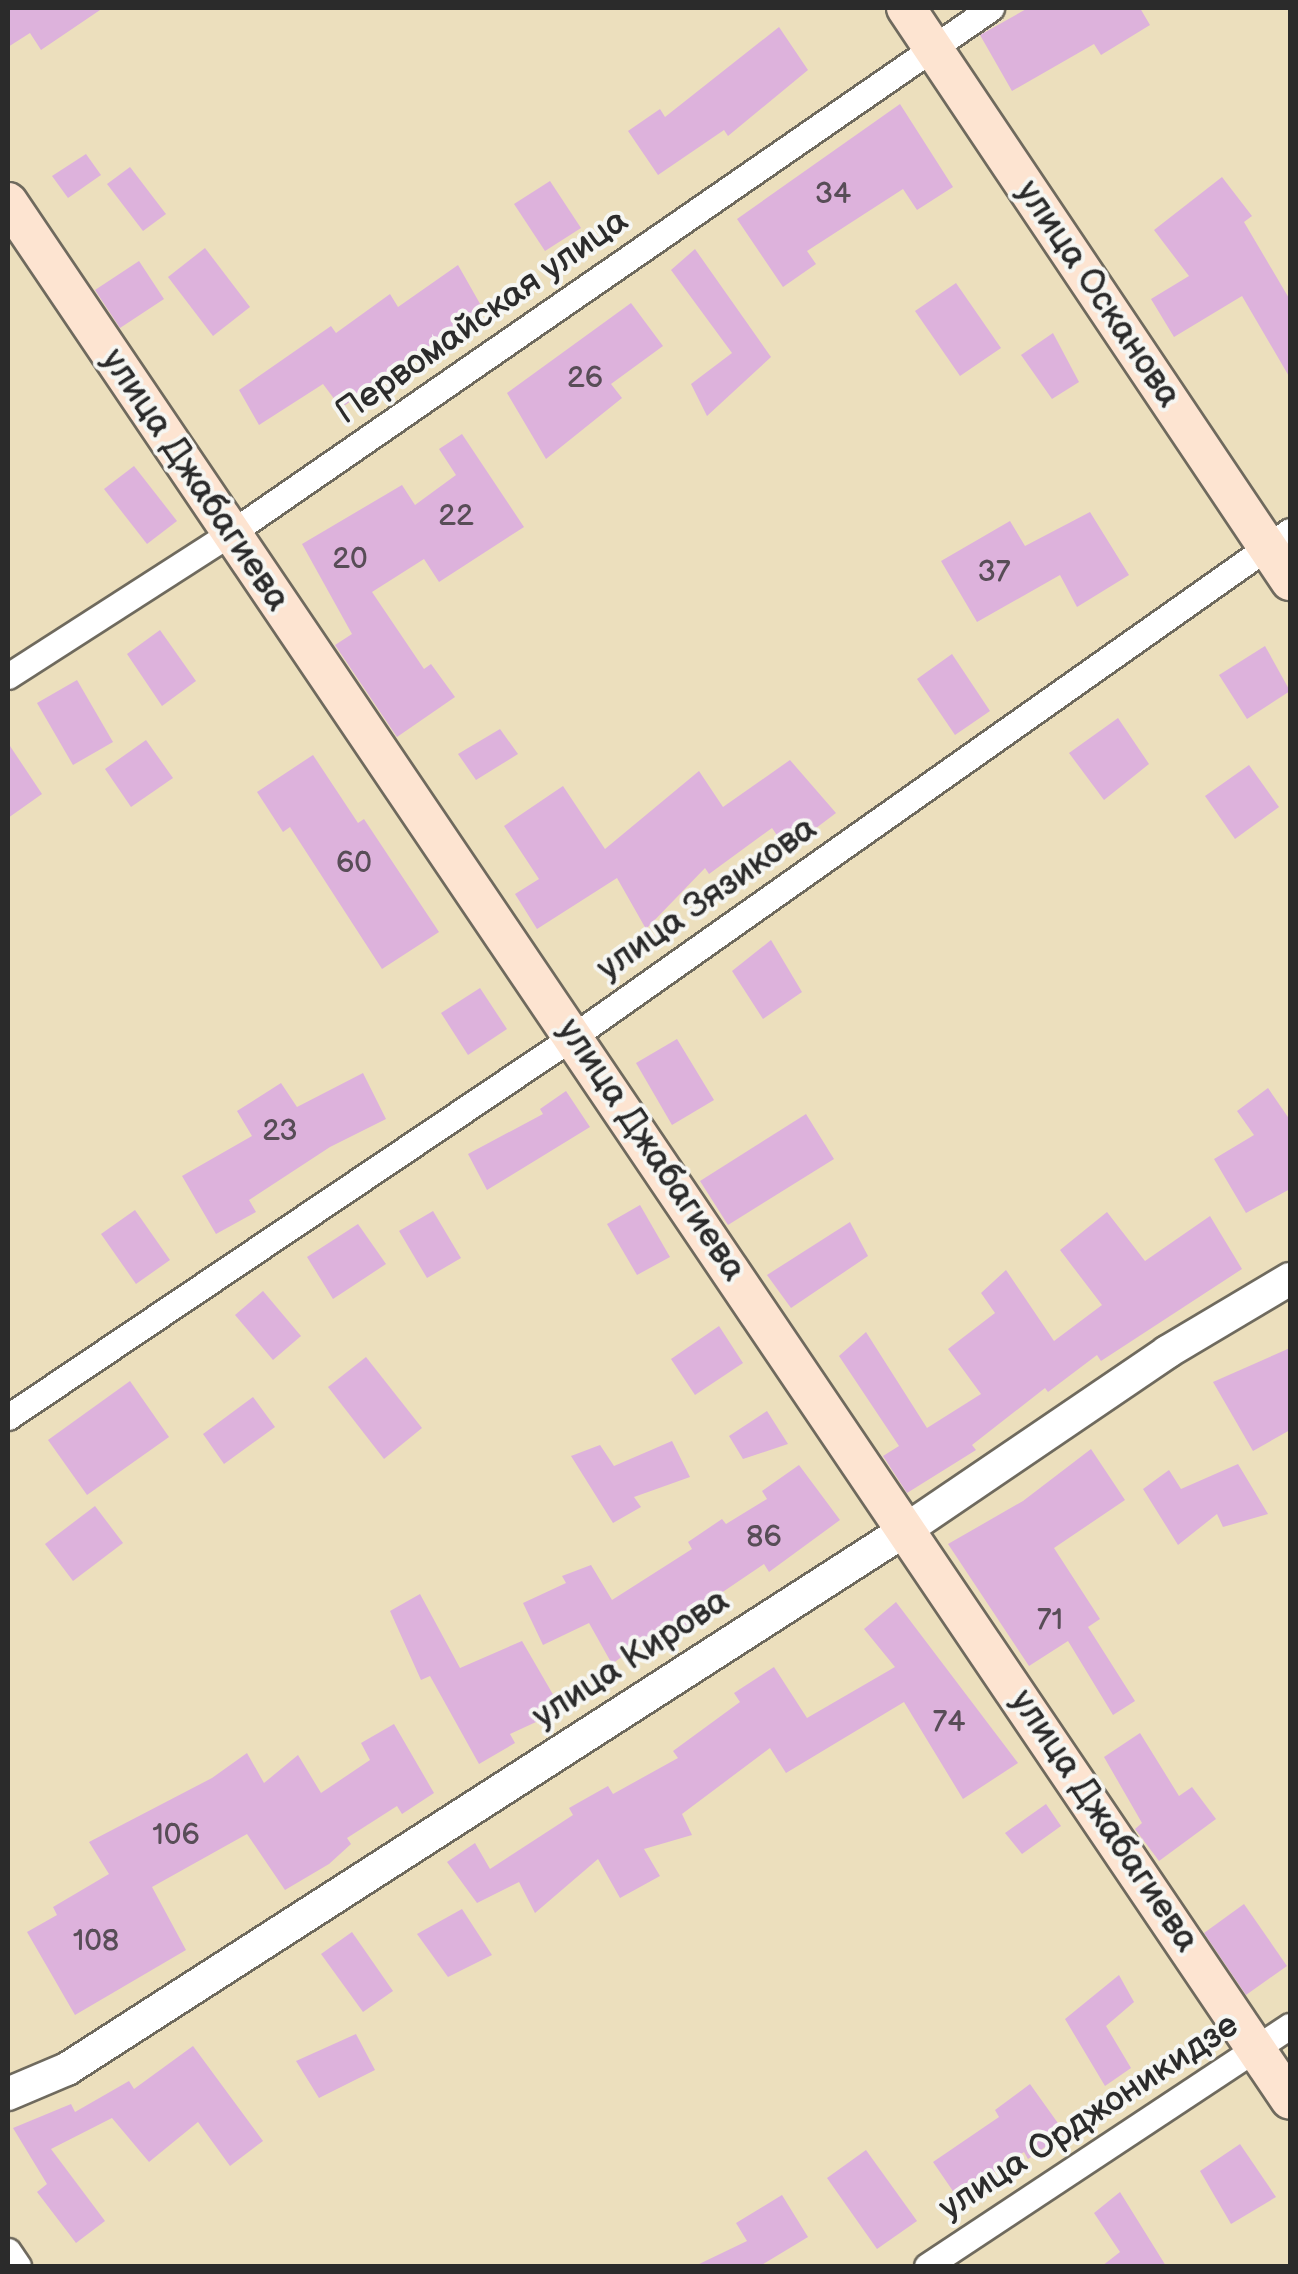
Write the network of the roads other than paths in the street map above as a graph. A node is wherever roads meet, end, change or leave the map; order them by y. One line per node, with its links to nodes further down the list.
1 (906, 8): 3 (main road, улица Осканова)
2 (991, 8): 3 (street, Первомайская улица)
3 (932, 47): 5 (street, Первомайская улица); 6 (main road, улица Осканова)
4 (8, 202): 5 (main road, улица Джабагиева)
5 (231, 533): 8 (street, Первомайская улица); 9 (main road, улица Джабагиева)
6 (1279, 538): 7 (main road, улица Осканова); 9 (street, улица Зязикова)
7 (1290, 580)
8 (8, 676)
9 (574, 1036): 11 (street, улица Зязикова); 12 (main road, улица Джабагиева)
10 (1290, 1279): 12 (street, улица Кирова)
11 (8, 1417)
12 (907, 1529): 14 (main road, улица Джабагиева); 15 (street, улица Кирова)
13 (1290, 2026): 14 (street, улица Орджоникидзе)
14 (1256, 2048): 16 (main road, улица Джабагиева); 19 (street, улица Орджоникидзе)
15 (8, 2094)
16 (1290, 2100)
17 (8, 2251): 18 (street)
18 (18, 2266)
19 (927, 2266)

